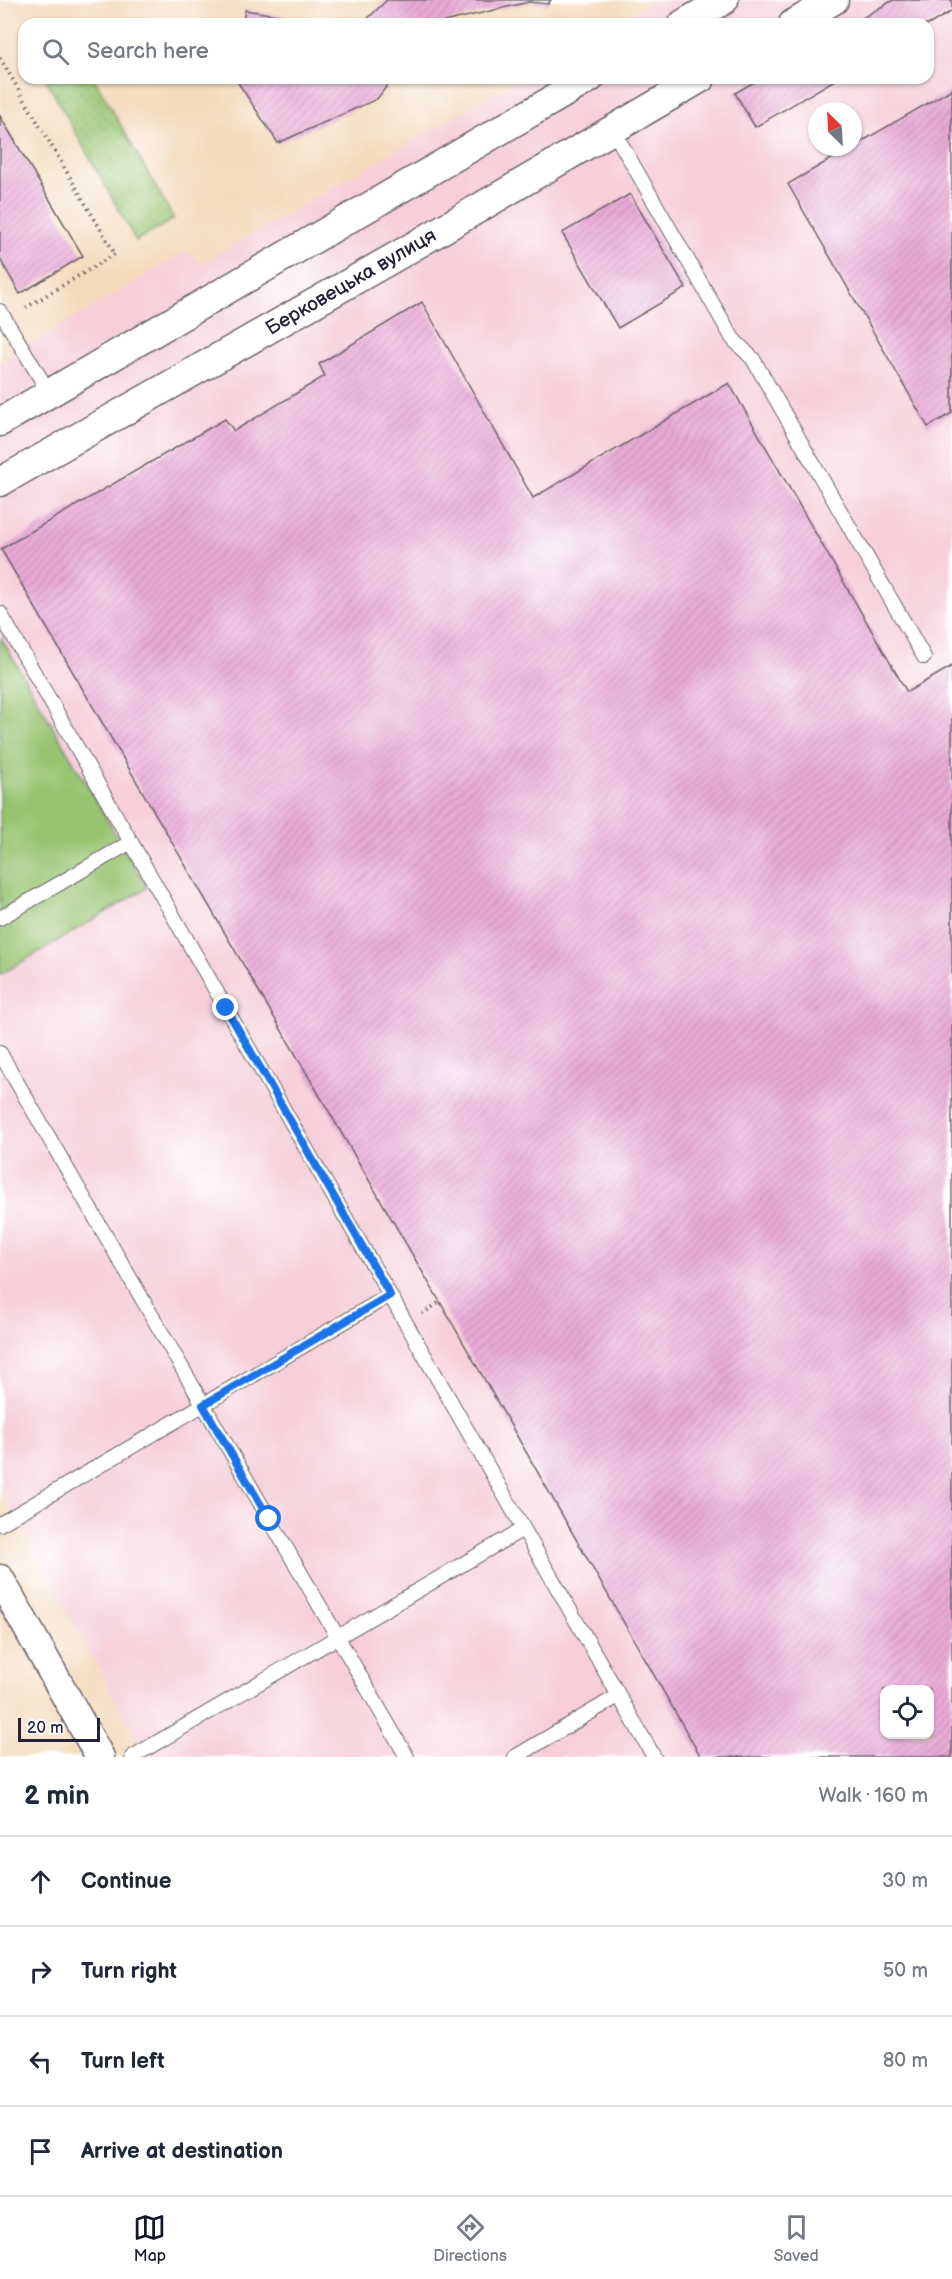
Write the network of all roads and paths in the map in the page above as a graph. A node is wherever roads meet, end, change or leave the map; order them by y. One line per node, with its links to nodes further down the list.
1 (724, 0): 3 (street)
2 (834, 0): 4 (street)
3 (693, 18)
4 (803, 18)
5 (0, 58): 9 (path)
6 (580, 84): 10 (street)
7 (691, 84): 8 (street, Берковецька вулиця)
8 (612, 130): 12 (street, Берковецька вулиця); 14 (lane)
9 (2, 318): 10 (lane)
10 (50, 394): 11 (street)
11 (0, 422)
12 (0, 482)
13 (2, 621): 15 (lane)
14 (924, 657)
15 (131, 842): 16 (lane); 18 (lane)
16 (0, 918)
17 (0, 1053): 19 (lane)
18 (390, 1295): 19 (lane); 21 (lane)
19 (203, 1405): 20 (lane); 23 (lane)
20 (0, 1524)
21 (524, 1529): 23 (lane); 24 (lane)
22 (0, 1580): 25 (street)
23 (338, 1638): 26 (lane); 27 (lane)
24 (618, 1696): 28 (lane); 29 (lane)
25 (100, 1757)
26 (132, 1757)
27 (407, 1757)
28 (515, 1757)
29 (654, 1757)

